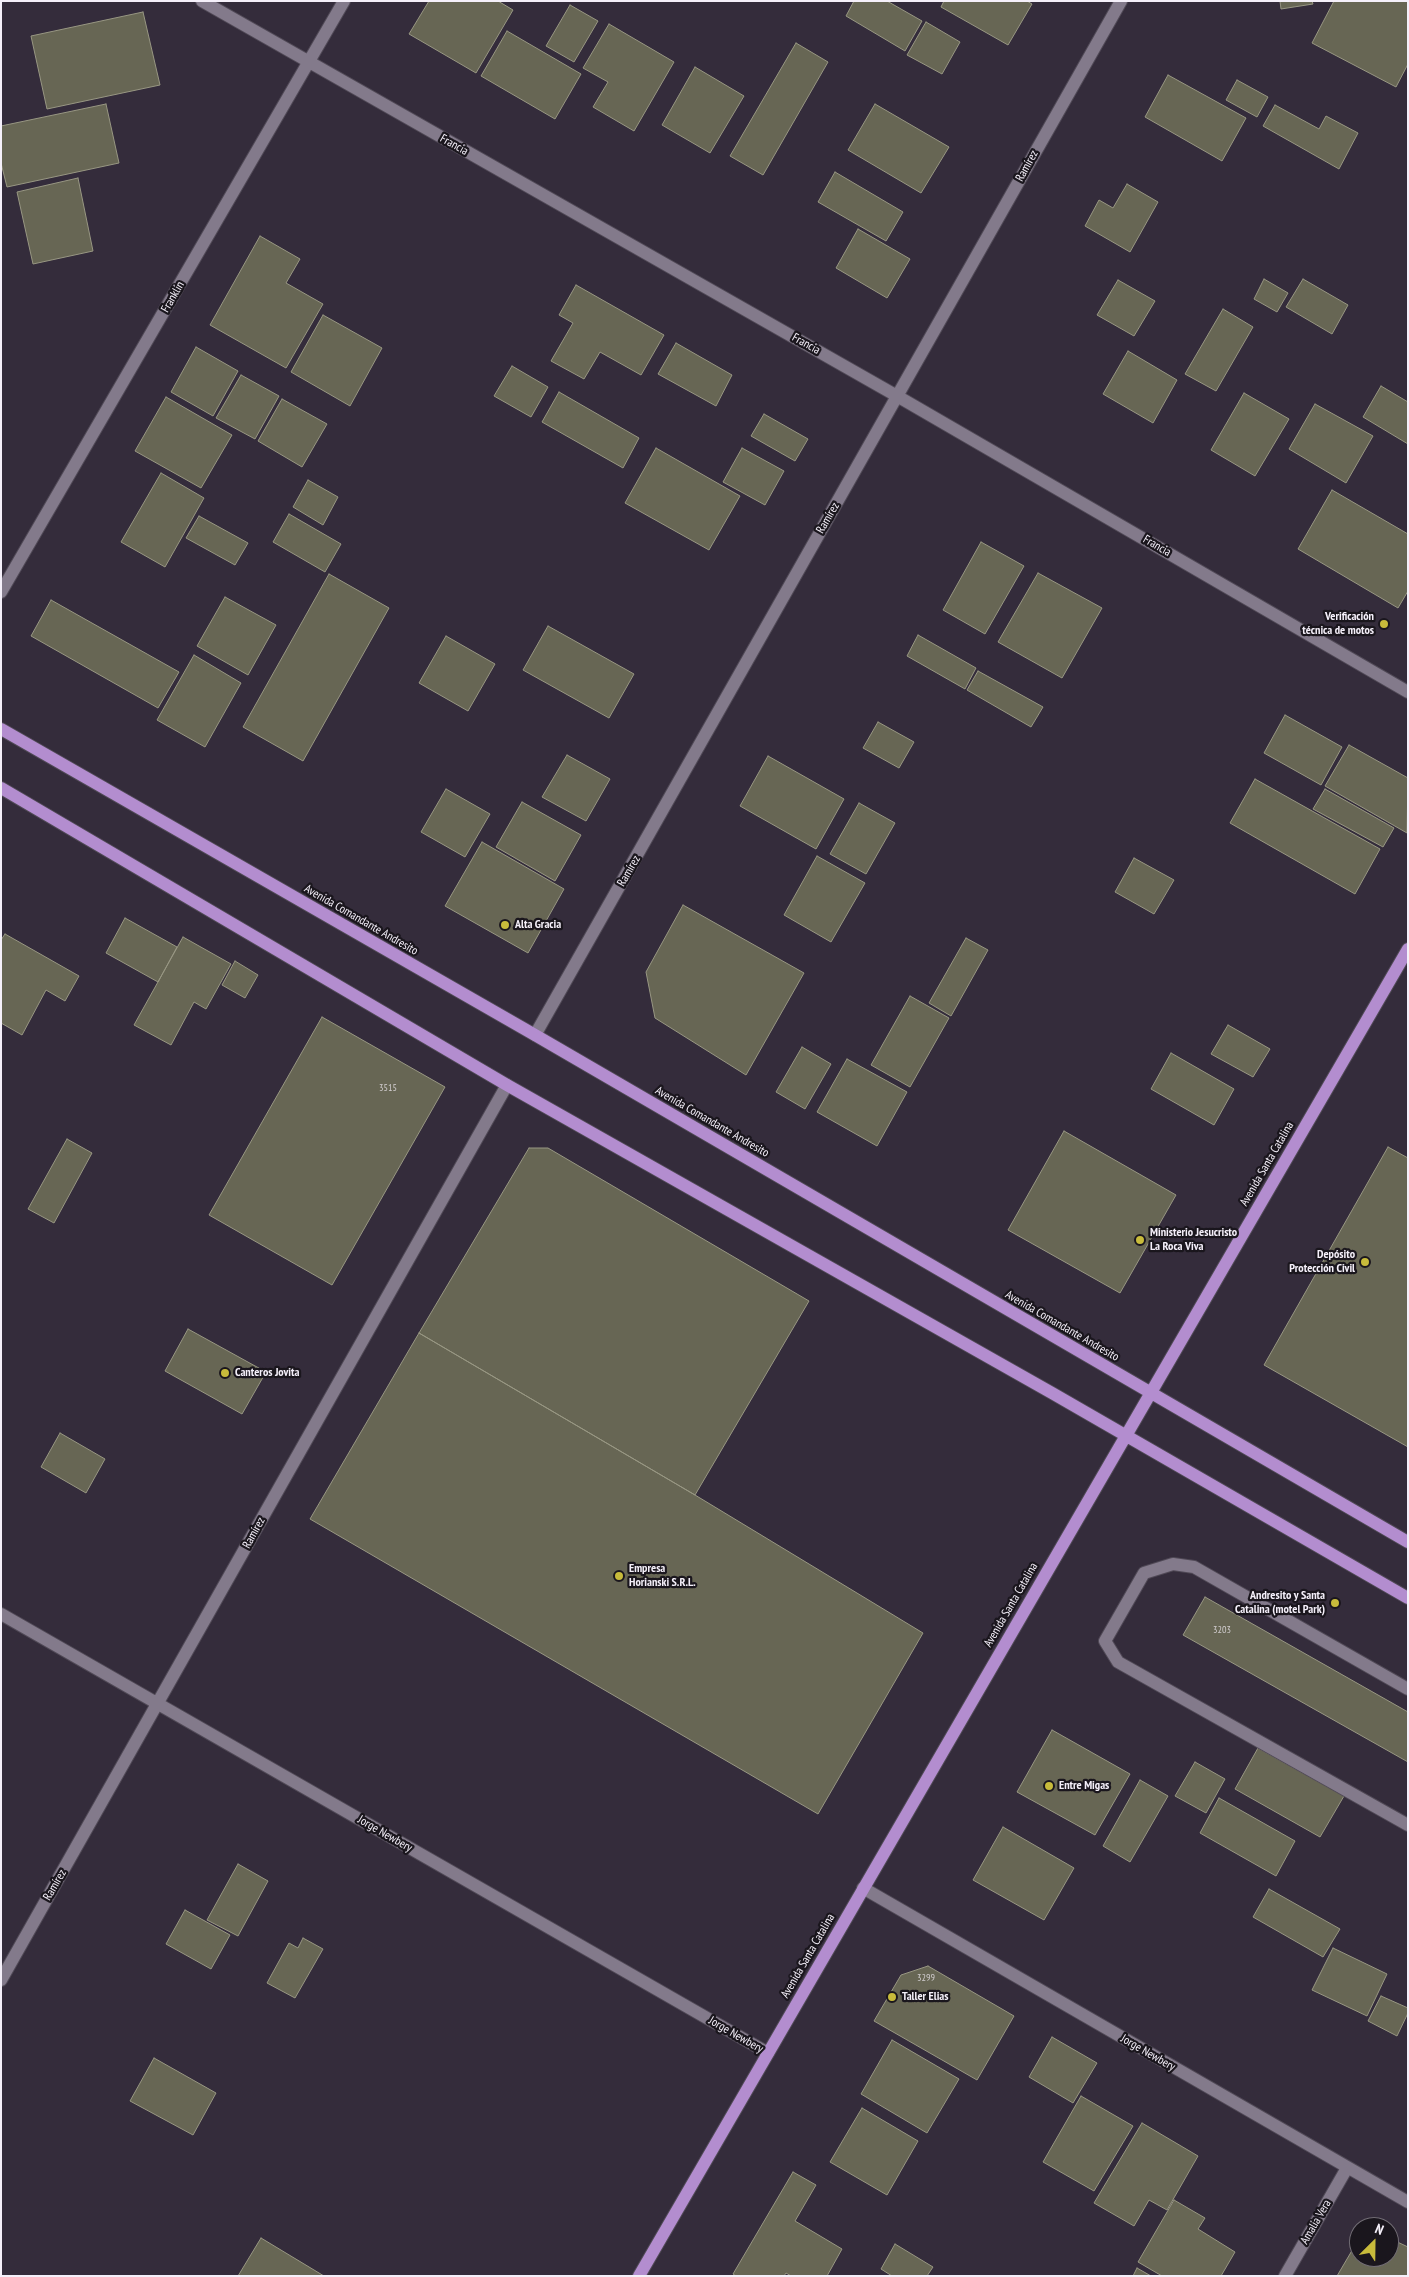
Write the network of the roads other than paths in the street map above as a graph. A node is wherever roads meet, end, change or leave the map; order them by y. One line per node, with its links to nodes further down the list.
1 (202, 1): 4 (street, Francia)
2 (344, 1): 4 (street, Franklin)
3 (1121, 1): 5 (street, Ramírez)
4 (308, 62): 5 (street, Francia); 6 (street, Franklin)
5 (897, 396): 7 (street, Francia); 11 (street, Ramírez)
6 (1, 592)
7 (1408, 692)
8 (1, 729): 11 (main road, Avenida Comandante Andresito)
9 (1, 788): 12 (main road)
10 (1408, 949): 13 (main road, Avenida Santa Catalina)
11 (536, 1035): 13 (main road, Avenida Comandante Andresito)
12 (507, 1085): 14 (main road); 19 (street, Ramírez)
13 (1150, 1393): 14 (main road, Avenida Santa Catalina); 15 (main road, Avenida Comandante Andresito)
14 (1126, 1435): 16 (main road); 21 (main road, Avenida Santa Catalina)
15 (1408, 1542)
16 (1408, 1598)
17 (1, 1614): 19 (street, Jorge Newbery)
18 (1408, 1690): 20 (street)
19 (158, 1704): 22 (street, Ramírez); 23 (street, Jorge Newbery)
20 (1408, 1825)
21 (863, 1888): 23 (main road, Avenida Santa Catalina); 24 (street, Jorge Newbery)
22 (1, 1980)
23 (768, 2053): 26 (main road, Avenida Santa Catalina)
24 (1347, 2168): 25 (street, Jorge Newbery); 27 (street, Amalia Vera)
25 (1408, 2202)
26 (639, 2276)
27 (1285, 2276)

